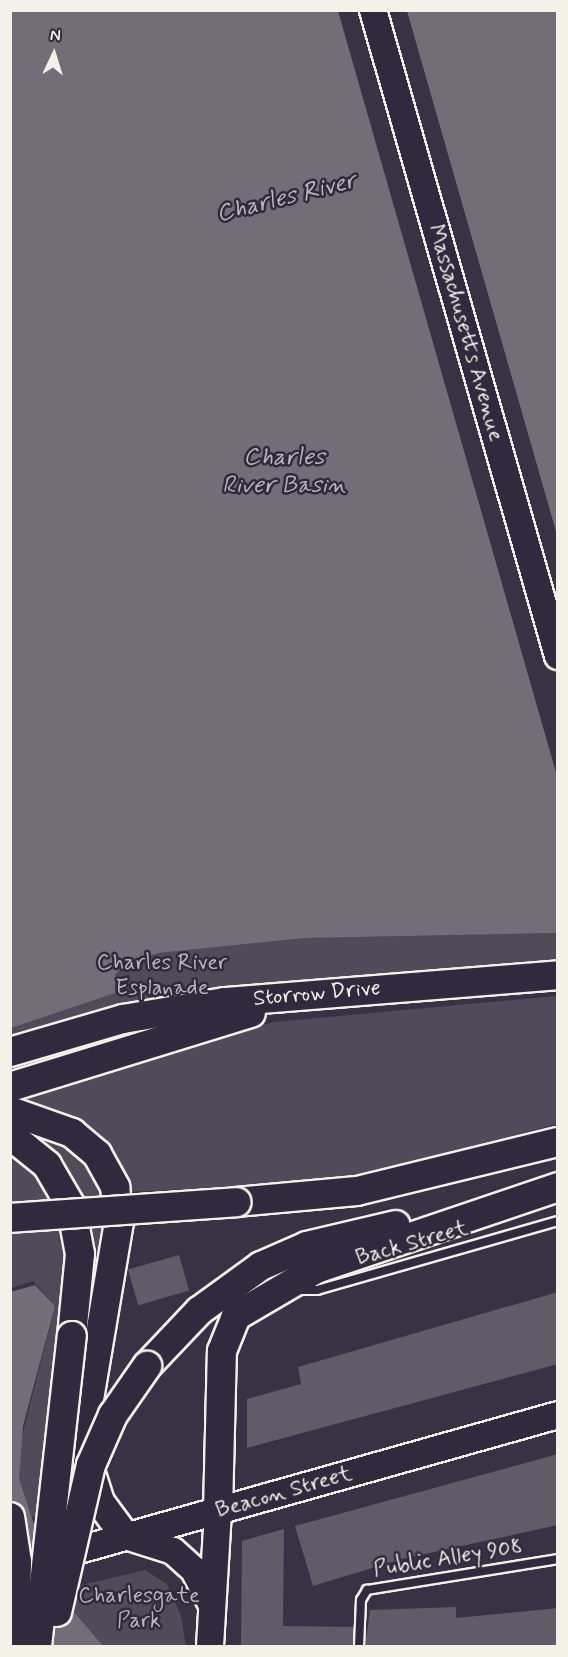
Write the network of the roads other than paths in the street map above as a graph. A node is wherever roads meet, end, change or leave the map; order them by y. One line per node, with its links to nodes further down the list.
1 (373, 10): 2 (main road, Massachusetts Avenue)
2 (558, 656)
3 (558, 975): 4 (highway, Storrow Drive)
4 (319, 993): 5 (highway, Storrow Drive); 6 (highway)
5 (10, 1052)
6 (10, 1087)
7 (10, 1112): 18 (highway)
8 (16, 1138): 23 (highway, bridge)
9 (558, 1142): 12 (highway, bridge)
10 (558, 1187): 11 (highway)
11 (468, 1214): 14 (highway); 24 (highway, bridge)
12 (10, 1218)
13 (558, 1221): 14 (lane, Back Street)
14 (275, 1290): 16 (highway)
15 (558, 1415): 16 (main road, Beacon Street)
16 (218, 1511): 18 (main road, Beacon Street); 21 (main road)
17 (10, 1517): 22 (highway, bridge)
18 (125, 1536): 20 (main road, Beacon Street, bridge); 21 (main road)
19 (558, 1559): 26 (lane, Public Alley 908)
20 (10, 1570)
21 (212, 1607): 25 (main road)
22 (15, 1647)
23 (37, 1647)
24 (51, 1647)
25 (210, 1647)
26 (359, 1647)

